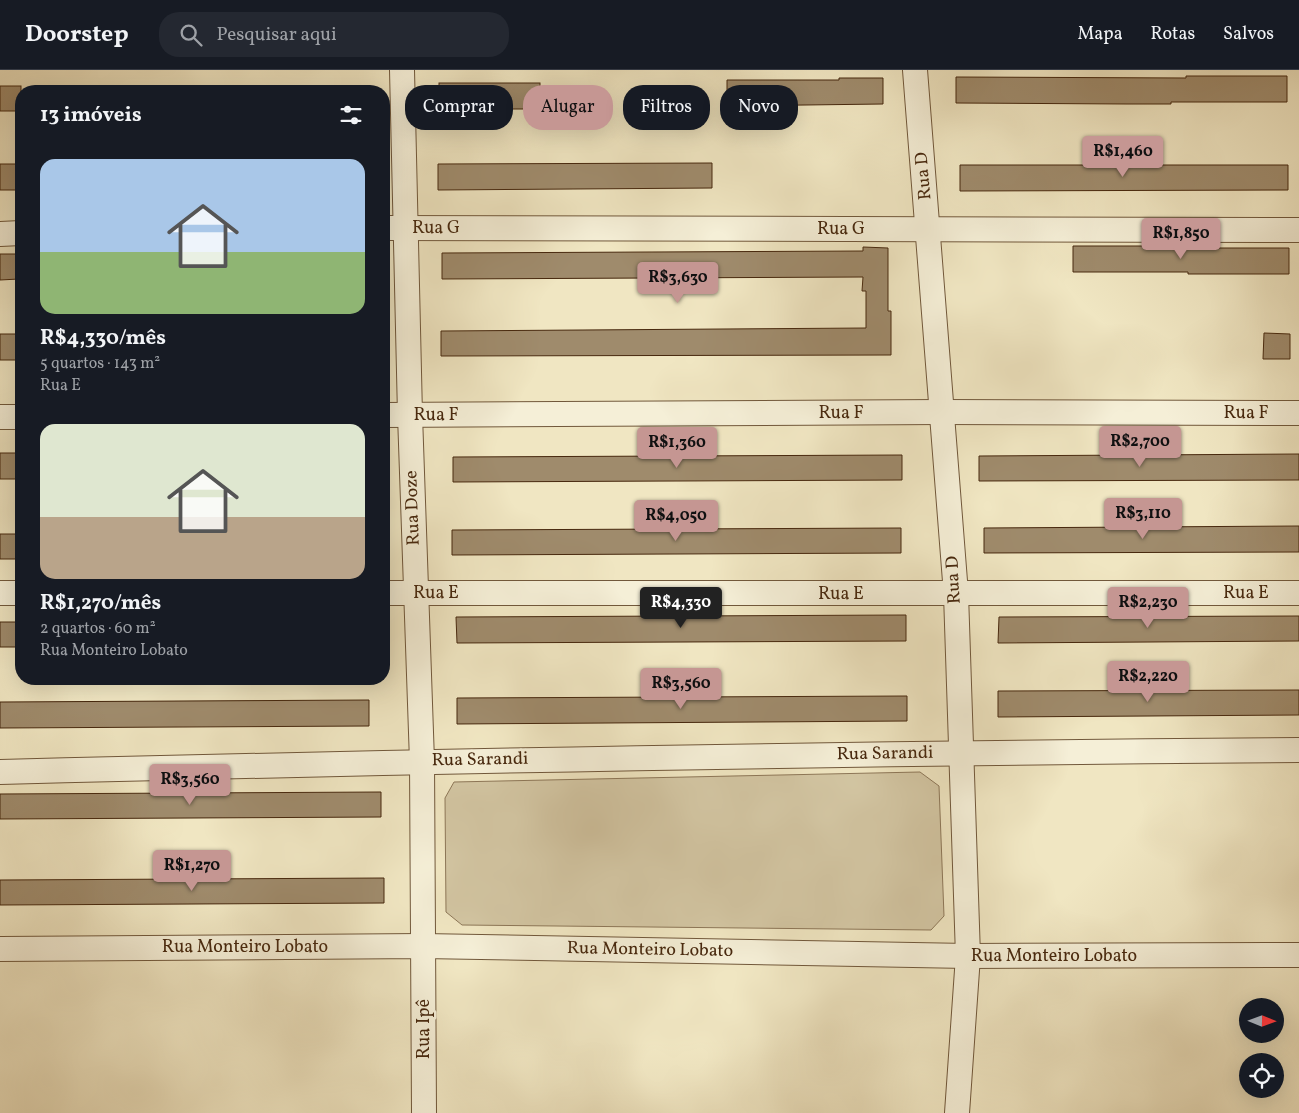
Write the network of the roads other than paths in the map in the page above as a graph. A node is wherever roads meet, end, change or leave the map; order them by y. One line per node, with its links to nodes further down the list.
1 (402, 70): 3 (street, Rua Doze)
2 (916, 70): 4 (street, Rua D)
3 (395, 228): 4 (street, Rua G); 11 (street, Rua Doze)
4 (928, 230): 5 (street, Rua G); 8 (street, Rua D)
5 (1299, 230)
6 (15, 233): 7 (street)
7 (0, 234)
8 (942, 412): 9 (street, Rua F); 11 (street, Rua F); 19 (street, Rua D)
9 (1299, 413)
10 (390, 415): 11 (street, Rua F)
11 (410, 415): 17 (street, Rua Doze)
12 (0, 417): 13 (street)
13 (15, 417)
14 (0, 593): 15 (street)
15 (15, 593)
16 (390, 593): 17 (street, Rua E)
17 (416, 593): 19 (street, Rua E); 22 (street, Rua Doze)
18 (1299, 593): 19 (street, Rua E)
19 (956, 594): 21 (street, Rua D)
20 (1299, 750): 21 (street)
21 (960, 753): 22 (street, Rua Sarandi); 27 (street, Rua D)
22 (422, 761): 23 (street, Rua Sarandi); 24 (street, Rua Doze)
23 (0, 772)
24 (423, 946): 25 (street, Rua Monteiro Lobato); 27 (street, Rua Monteiro Lobato); 28 (street, Rua Ipê)
25 (0, 949)
26 (1299, 955): 27 (street, Rua Monteiro Lobato)
27 (968, 956): 29 (street)
28 (424, 1113)
29 (957, 1113)

